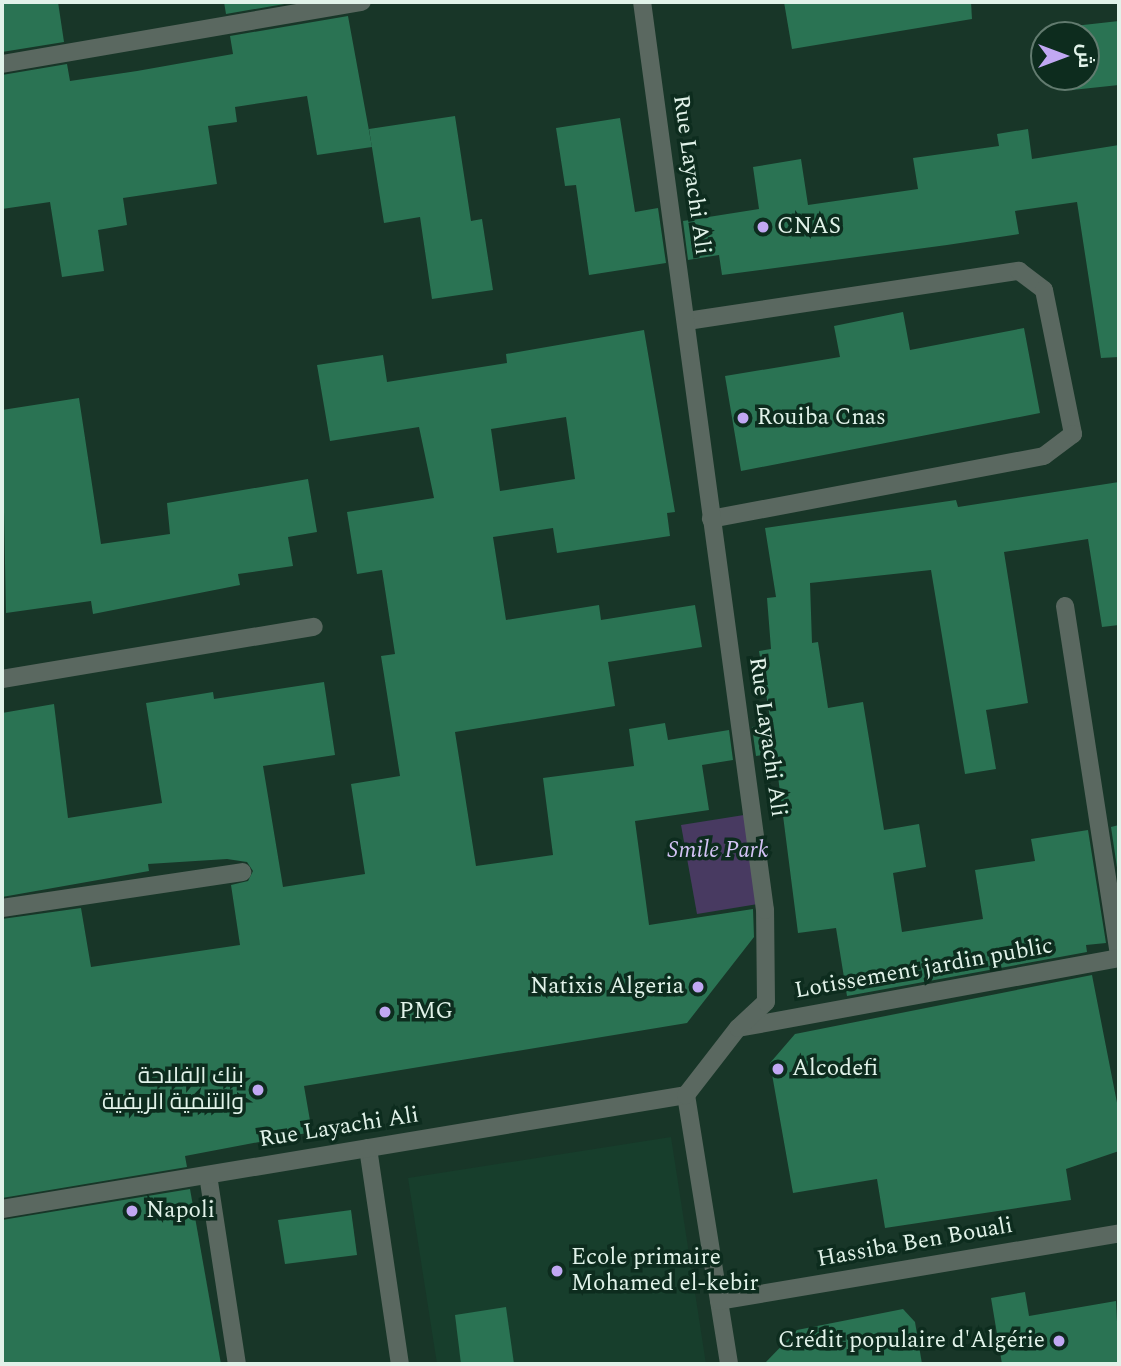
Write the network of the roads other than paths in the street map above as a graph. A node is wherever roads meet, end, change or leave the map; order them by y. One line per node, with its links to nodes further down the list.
1 (362, 2): 3 (street)
2 (642, 2): 4 (street, Rue Layachi Ali)
3 (2, 64)
4 (687, 321): 5 (street, Rue Layachi Ali); 5 (street)
5 (711, 519): 12 (street, Rue Layachi Ali)
6 (1065, 606): 11 (street)
7 (314, 627): 8 (street)
8 (2, 679)
9 (242, 872): 10 (street)
10 (2, 908)
11 (1119, 955): 12 (street, Lotissement jardin public)
12 (738, 1028): 13 (street, Rue Layachi Ali)
13 (686, 1095): 14 (street, Rue Layachi Ali); 18 (street)
14 (368, 1148): 15 (street, Rue Layachi Ali); 20 (street)
15 (208, 1175): 16 (street, Rue Layachi Ali); 19 (street)
16 (2, 1209)
17 (1119, 1233): 18 (street, Hassiba Ben Bouali)
18 (719, 1301): 21 (street)
19 (237, 1364)
20 (400, 1364)
21 (729, 1364)

